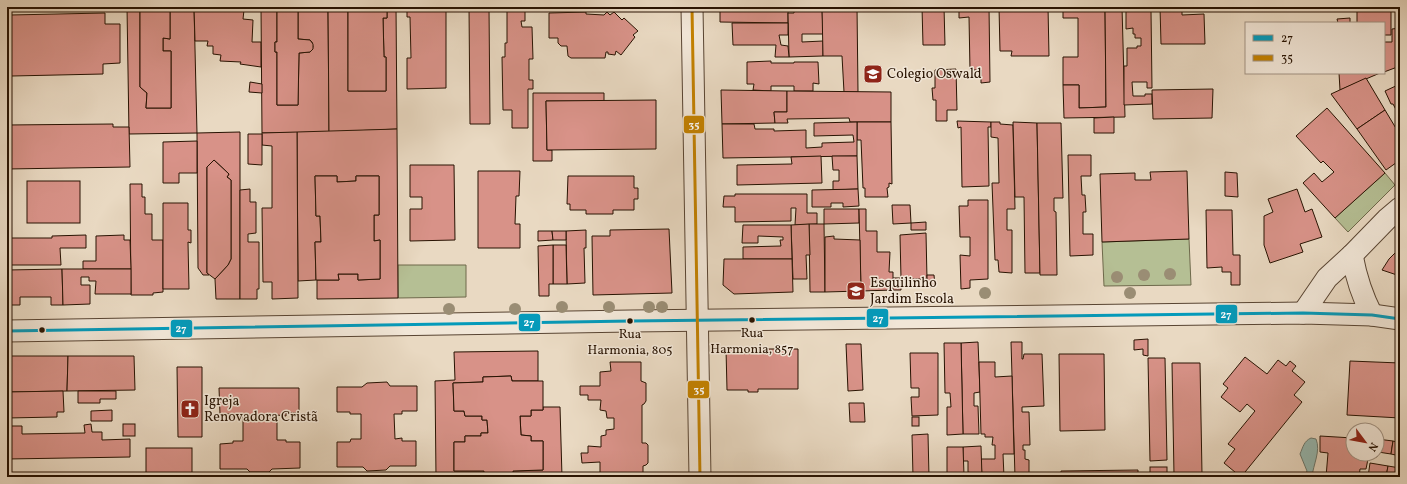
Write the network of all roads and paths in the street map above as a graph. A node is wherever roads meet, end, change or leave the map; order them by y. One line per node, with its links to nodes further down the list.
1 (692, 7): 7 (street)
2 (1400, 208): 3 (street)
3 (1352, 254): 4 (street); 5 (street)
4 (1303, 313): 5 (street); 7 (street)
5 (1372, 314): 6 (street)
6 (1400, 319)
7 (696, 320): 8 (street); 9 (street)
8 (7, 331)
9 (700, 477)

